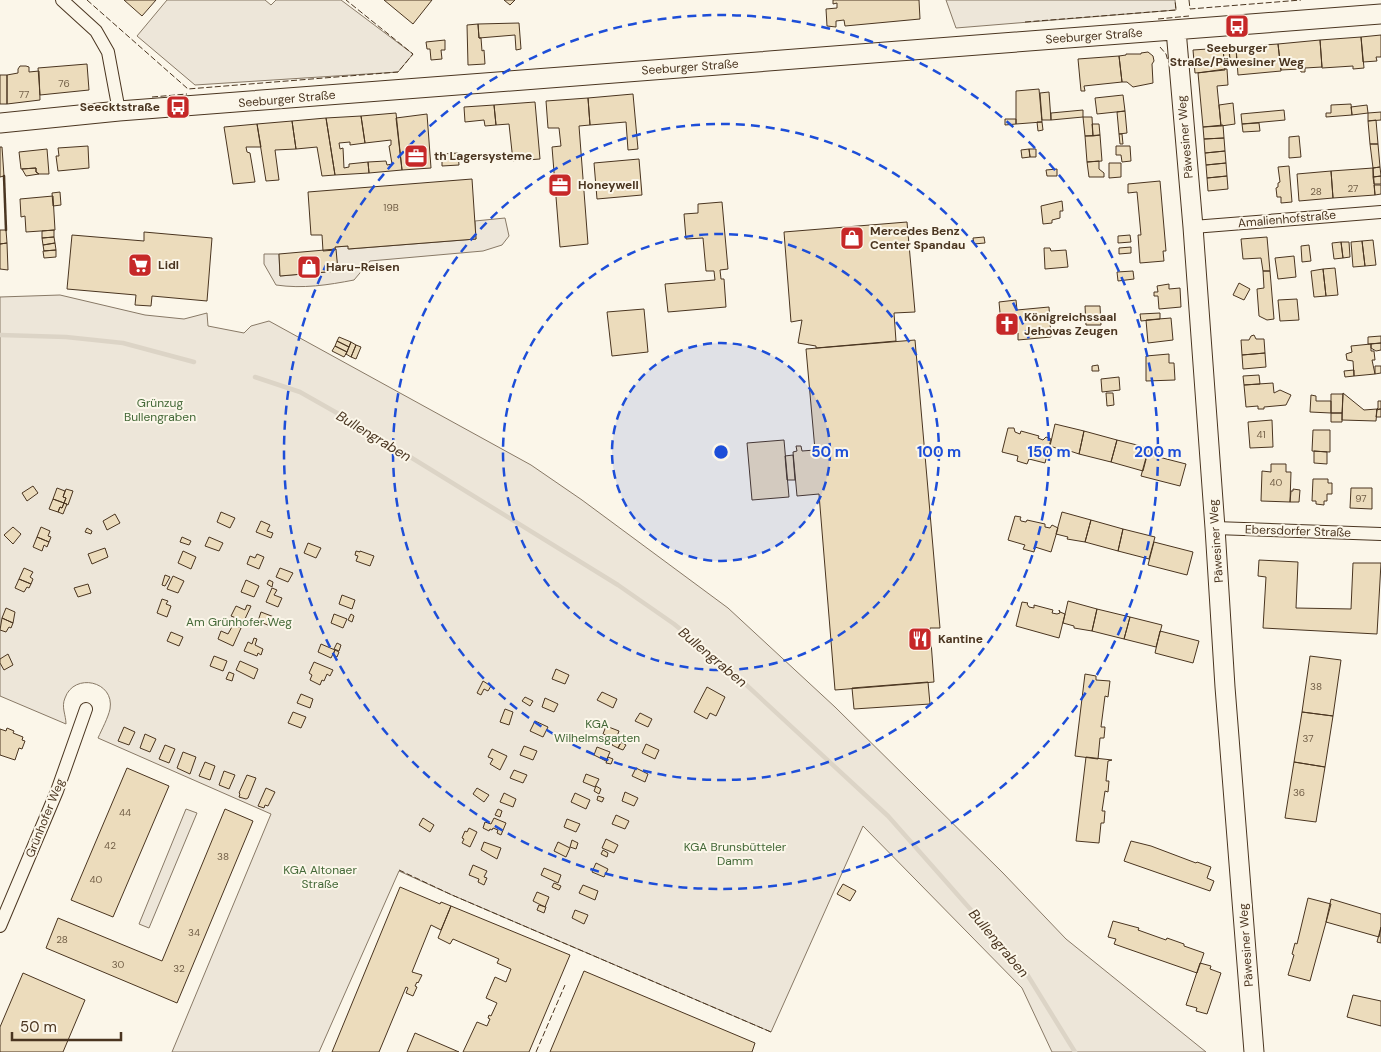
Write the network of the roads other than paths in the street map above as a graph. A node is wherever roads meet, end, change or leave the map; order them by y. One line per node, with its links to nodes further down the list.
1 (62, 0): 4 (street)
2 (1381, 14): 3 (street, Seeburger Straße)
3 (1176, 30): 4 (street, Seeburger Straße); 7 (street, Päwesiner Weg)
4 (118, 112): 5 (street, Seeburger Straße)
5 (0, 123)
6 (1381, 212): 7 (street, Amalienhofstraße)
7 (1193, 227): 8 (street, Päwesiner Weg)
8 (1216, 528): 9 (street, Ebersdorfer Straße); 12 (street, Päwesiner Weg)
9 (1381, 534)
10 (86, 709): 11 (street, Grünhofer Weg)
11 (0, 926)
12 (1254, 1052)

